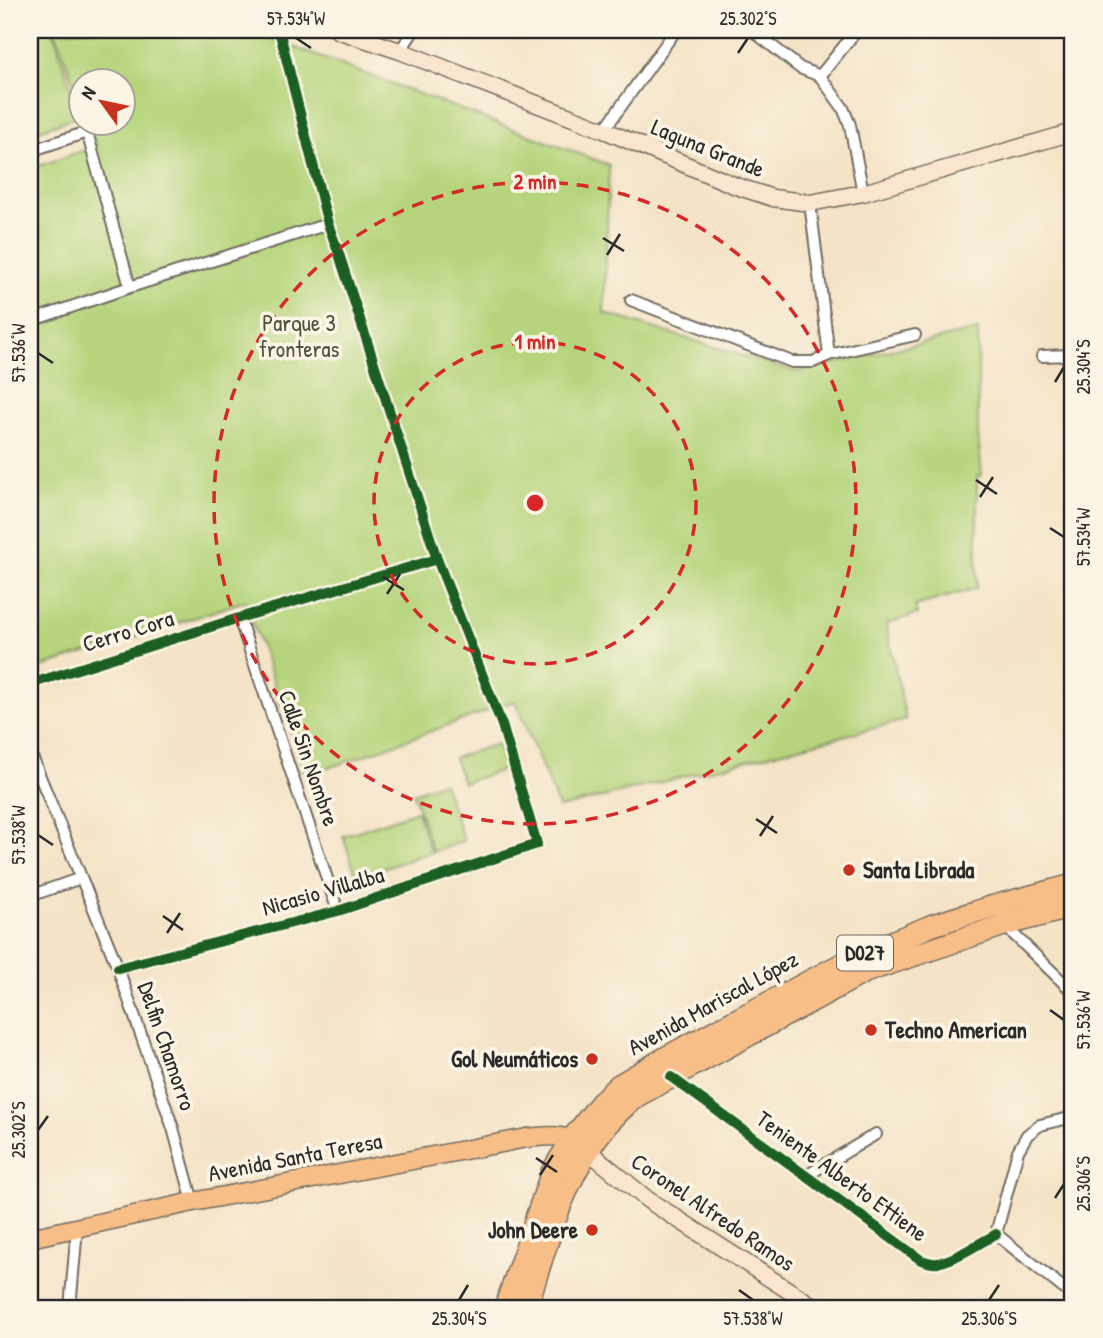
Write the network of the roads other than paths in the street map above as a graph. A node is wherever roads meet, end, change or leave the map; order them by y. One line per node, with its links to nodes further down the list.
1 (279, 30): 14 (street)
2 (337, 30): 7 (main road, Laguna Grande)
3 (414, 30): 7 (street)
4 (676, 30): 9 (street)
5 (752, 30): 8 (street)
6 (857, 30): 8 (street)
7 (400, 51): 9 (main road, Laguna Grande)
8 (820, 76): 12 (street)
9 (604, 130): 13 (main road, Laguna Grande)
10 (1073, 132): 12 (main road, Laguna Grande)
11 (30, 151): 15 (street)
12 (863, 193): 13 (main road, Laguna Grande)
13 (810, 203): 19 (street)
14 (328, 224): 15 (street); 22 (street)
15 (130, 287): 17 (street)
16 (631, 300): 19 (street)
17 (30, 321)
18 (915, 335): 19 (street)
19 (829, 355)
20 (1073, 355): 21 (street)
21 (1042, 356)
22 (437, 559): 23 (street, Cerro Cora); 31 (street, Nicasio Villalba)
23 (239, 618): 24 (street, Cerro Cora); 31 (street, Calle Sin Nombre)
24 (30, 684)
25 (30, 752): 26 (street, Delfin Chamorro)
26 (81, 878): 28 (street); 33 (street, Delfin Chamorro)
27 (1073, 885): 29 (highway, Avenida Mariscal López / D027)
28 (30, 895)
29 (989, 907): 32 (street); 38 (highway, Avenida Mariscal López / D027)
30 (1073, 907): 32 (highway, Avenida Mariscal López / D027)
31 (338, 911): 33 (street, Nicasio Villalba)
32 (1004, 925): 34 (street); 35 (highway, Avenida Mariscal López / D027)
33 (118, 968): 40 (street, Delfin Chamorro)
34 (1073, 992)
35 (671, 1076): 38 (highway, Avenida Mariscal López / D027); 39 (street, Teniente Alberto Ettiene)
36 (1073, 1117): 42 (street)
37 (876, 1133): 39 (street)
38 (579, 1144): 40 (main road, Avenida Santa Teresa); 46 (highway, Avenida Mariscal López / D027); 47 (highway, Avenida Mariscal López / D027); 48 (main road, Coronel Alfredo Ramos)
39 (806, 1176): 42 (street, Teniente Alberto Ettiene)
40 (193, 1202): 41 (main road, Avenida Santa Teresa)
41 (77, 1228): 43 (main road, Avenida Santa Teresa); 45 (street)
42 (996, 1234): 44 (street)
43 (30, 1238)
44 (1073, 1296)
45 (69, 1308)
46 (505, 1308)
47 (526, 1308)
48 (816, 1308)

